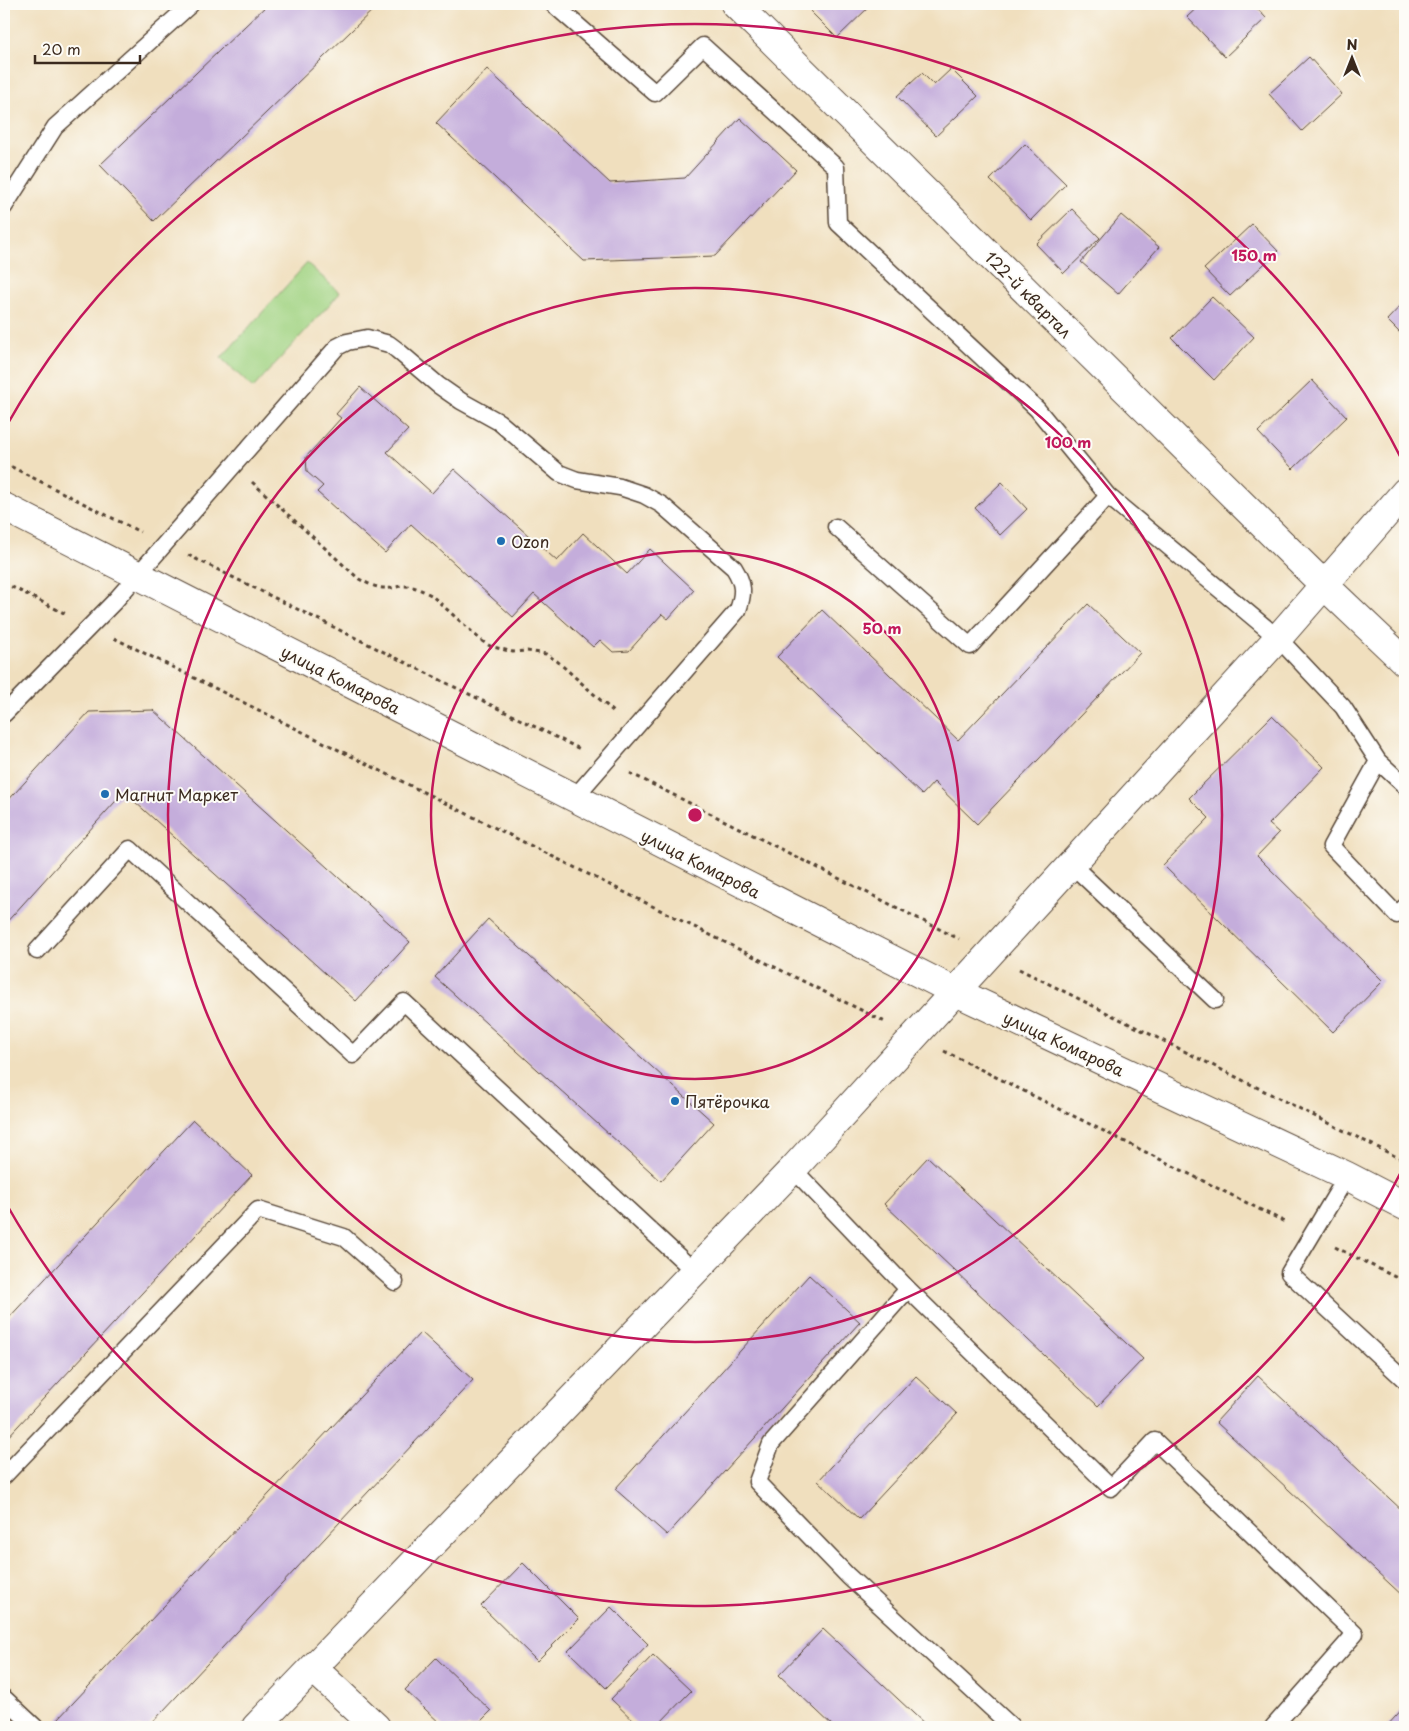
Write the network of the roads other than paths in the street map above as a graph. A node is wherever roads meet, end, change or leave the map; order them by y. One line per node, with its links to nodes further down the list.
1 (191, 4): 4 (lane)
2 (553, 4): 6 (lane)
3 (735, 4): 10 (street, 122-й квартал)
4 (4, 207)
5 (1405, 492): 10 (street)
6 (1108, 496): 8 (lane); 11 (lane)
7 (4, 507): 9 (street, улица Комарова)
8 (836, 527)
9 (137, 575): 13 (lane); 16 (street, улица Комарова); 16 (lane)
10 (1324, 585): 11 (street); 12 (street, 122-й квартал)
11 (1278, 638): 14 (lane); 17 (street)
12 (1405, 662)
13 (4, 714)
14 (1378, 762): 15 (lane); 18 (lane)
15 (1405, 786)
16 (574, 798): 20 (street, улица Комарова)
17 (1071, 864): 20 (street); 21 (lane)
18 (1405, 907)
19 (37, 951): 25 (lane)
20 (954, 991): 22 (street); 23 (street, улица Комарова)
21 (1215, 1000)
22 (793, 1169): 25 (street); 27 (lane)
23 (1347, 1176): 24 (street, улица Комарова); 28 (lane)
24 (1405, 1206)
25 (694, 1271): 30 (street)
26 (395, 1282): 29 (lane)
27 (908, 1290): 35 (lane); 36 (lane)
28 (1405, 1380)
29 (4, 1476)
30 (314, 1669): 33 (street); 34 (street)
31 (4, 1698): 32 (lane)
32 (35, 1727)
33 (256, 1727)
34 (376, 1727)
35 (1012, 1727)
36 (1273, 1727)

